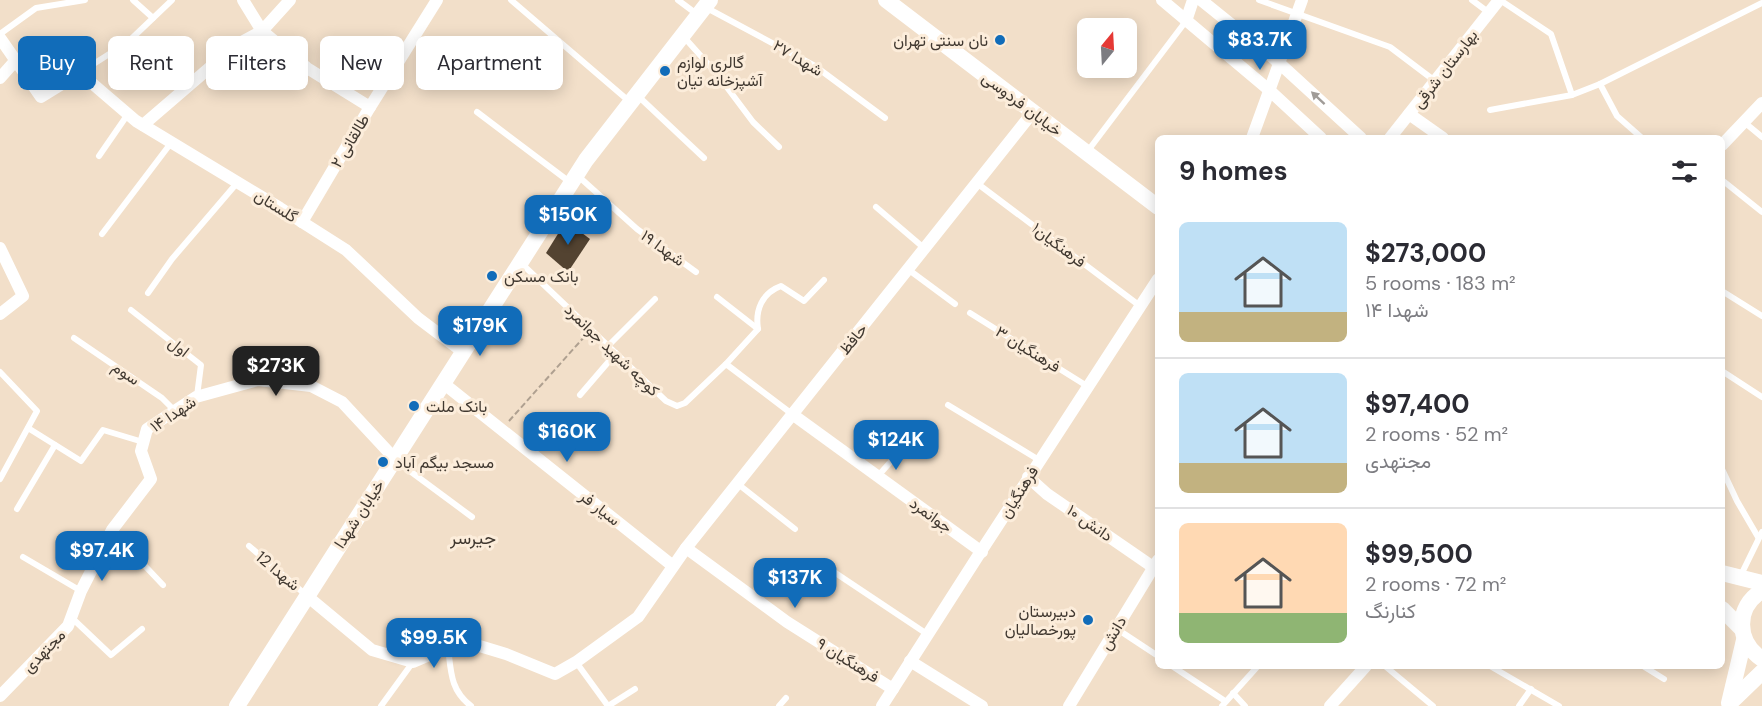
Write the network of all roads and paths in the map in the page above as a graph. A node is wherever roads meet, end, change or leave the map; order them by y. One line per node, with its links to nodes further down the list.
1 (85, 0): 24 (lane)
2 (134, 0): 21 (lane)
3 (172, 0): 21 (lane)
4 (243, 0): 23 (street)
5 (290, 0): 23 (street)
6 (437, 0): 40 (street, طالقانی ۲)
7 (511, 0): 38 (lane)
8 (678, 0): 18 (lane, ۲۷ شهدا)
9 (886, 0): 43 (main road, خیابان فردوسی)
10 (1162, 0): 22 (street)
11 (1193, 0): 22 (street)
12 (1201, 0): 27 (street)
13 (1259, 0): 19 (lane)
14 (1302, 0): 19 (street)
15 (1472, 0): 20 (lane)
16 (1500, 0): 20 (street, بهارستان شرقی); 37 (lane)
17 (1762, 3): 32 (lane)
18 (704, 8): 25 (main road, خیابان شهدا); 46 (lane, ۲۷ شهدا)
19 (1297, 13): 27 (street); 31 (lane)
20 (1489, 13): 31 (street, بهارستان شرقی)
21 (153, 18): 29 (lane)
22 (1186, 21): 36 (street); 59 (lane)
23 (262, 31): 40 (street); 48 (street)
24 (0, 36): 26 (street)
25 (682, 36): 38 (main road, خیابان شهدا); 58 (lane)
26 (16, 60): 28 (street); 30 (street)
27 (1278, 62): 36 (street); 51 (street, one-way to 27)
28 (18, 63)
29 (96, 63)
30 (0, 78)
31 (1435, 81): 45 (street, بهارستان شرقی)
32 (1600, 84): 37 (lane); 54 (lane)
33 (96, 87): 44 (street, گلستان)
34 (36, 90): 35 (street)
35 (52, 90)
36 (1269, 90): 49 (street); 50 (street)
37 (1572, 94): 41 (lane)
38 (634, 98): 61 (lane); 62 (main road, خیابان شهدا)
39 (1762, 103): 47 (street)
40 (370, 107): 69 (street, طالقانی ۲)
41 (1490, 110)
42 (477, 112): 62 (lane, شهدا ۱۹)
43 (1033, 112): 59 (main road, خیابان فردوسی); 65 (street, حافظ)
44 (128, 114): 48 (street, گلستان); 60 (lane)
45 (1409, 114): 52 (street, بهارستان شرقی); 53 (street)
46 (885, 118)
47 (1744, 122): 55 (lane); 56 (street)
48 (143, 125): 57 (street, گلستان)
49 (1253, 135)
50 (1318, 135)
51 (1358, 135)
52 (1392, 135)
53 (1439, 135)
54 (1639, 135)
55 (1762, 137)
56 (1725, 142)
57 (171, 143): 64 (street, گلستان); 70 (lane)
58 (779, 147)
59 (1086, 153): 66 (main road, خیابان فردوسی)
60 (99, 156)
61 (704, 158)
62 (574, 179): 73 (main road, خیابان شهدا); 75 (lane, شهدا ۱۹)
63 (1725, 182): 68 (lane)
64 (237, 183): 69 (street, گلستان); 78 (lane)
65 (978, 183): 72 (street, حافظ); 83 (lane, فرهنگیان۱)
66 (1155, 205)
67 (876, 207): 72 (lane)
68 (1762, 212)
69 (302, 222): 92 (street, گلستان)
70 (102, 234)
71 (0, 249): 86 (street)
72 (925, 249): 74 (street, حافظ)
73 (520, 262): 88 (lane, کوچه شهید جوانمرد); 92 (main road, خیابان شهدا)
74 (909, 270): 82 (lane); 104 (street, حافظ)
75 (696, 272)
76 (824, 279): 89 (lane)
77 (1155, 284): 83 (street, فرهنگیان)
78 (148, 292)
79 (1725, 293): 87 (lane)
80 (717, 297): 89 (lane)
81 (655, 299): 91 (lane)
82 (955, 304)
83 (1140, 306): 98 (street, فرهنگیان)
84 (131, 310): 100 (lane, اول)
85 (970, 313): 98 (lane, فرهنگیان ۳)
86 (0, 314)
87 (1762, 316)
88 (591, 329): 91 (lane, کوچه شهید جوانمرد); 106 (path)
89 (758, 329): 94 (lane)
90 (74, 338): 103 (lane, سوم)
91 (608, 346): 93 (lane, کوچه شهید جوانمرد)
92 (463, 352): 97 (main road, خیابان شهدا)
93 (616, 353): 94 (lane, کوچه شهید جوانمرد); 99 (lane)
94 (726, 364): 104 (lane)
95 (0, 372): 105 (lane)
96 (1725, 373): 101 (lane)
97 (443, 383): 106 (street, سیار فر); 110 (main road, خیابان شهدا)
98 (1087, 386): 111 (street, فرهنگیان)
99 (580, 395)
100 (196, 397): 103 (street, شهدا ۱۴); 110 (street, شهدا ۱۴)
101 (1762, 398)
102 (948, 405): 111 (lane)
103 (175, 411): 107 (street, شهدا ۱۴)
104 (792, 414): 113 (street, جوانمرد); 116 (street, حافظ)
105 (28, 428): 109 (lane); 115 (lane)
106 (501, 430): 127 (street, سیار فر)
107 (143, 442): 109 (lane); 120 (street, مجتهدی)
108 (908, 442): 113 (lane)
109 (55, 445): 117 (lane)
110 (394, 459): 118 (lane); 136 (main road, خیابان شهدا)
111 (1039, 460): 114 (street, فرهنگیان)
112 (1725, 475): 121 (lane)
113 (878, 476): 124 (street, جوانمرد)
114 (1028, 477): 124 (street, فرهنگیان); 126 (street, دانش ۱۰)
115 (0, 478)
116 (738, 484): 119 (lane); 123 (street, حافظ)
117 (18, 509)
118 (472, 517)
119 (795, 529)
120 (112, 530): 133 (lane); 134 (street, مجتهدی)
121 (1760, 534): 131 (lane)
122 (249, 546): 136 (lane, شهدا 12)
123 (686, 548): 127 (street, حافظ); 158 (street, فرهنگیان ۹)
124 (982, 552): 141 (street, فرهنگیان)
125 (22, 556): 134 (lane)
126 (1155, 563)
127 (673, 566): 148 (street, حافظ)
128 (1155, 566): 139 (street, دانش)
129 (831, 570): 141 (lane)
130 (1725, 574): 131 (main road)
131 (1740, 578): 132 (main road)
132 (1762, 583)
133 (163, 585)
134 (81, 591): 138 (street, مجتهدی)
135 (1762, 591): 142 (main road)
136 (307, 596): 147 (street); 165 (main road, خیابان شهدا)
137 (1725, 613): 142 (main road)
138 (71, 618): 140 (lane); 161 (street, مجتهدی)
139 (1116, 628): 144 (lane); 172 (street, دانش)
140 (142, 629)
141 (927, 634): 146 (street, فرهنگیان)
142 (1743, 634): 145 (main road); 164 (main road)
143 (448, 647): 147 (street); 148 (street, حافظ); 167 (lane)
144 (1155, 654)
145 (1762, 659)
146 (910, 661): 158 (street, فرهنگیان); 171 (street)
147 (414, 662): 166 (lane)
148 (576, 662): 168 (lane)
149 (1176, 669): 163 (lane)
150 (1255, 669): 160 (lane)
151 (1363, 669): 174 (street)
152 (1389, 669): 175 (lane)
153 (1495, 669): 159 (lane)
154 (1648, 669): 156 (lane)
155 (1762, 672): 164 (main road)
156 (1664, 679)
157 (635, 689): 168 (lane)
158 (893, 689): 170 (street, فرهنگیان)
159 (1531, 689): 176 (lane); 177 (lane)
160 (1233, 693): 163 (lane); 173 (lane)
161 (0, 696)
162 (786, 698): 169 (lane)
163 (1223, 704)
164 (1728, 705)
165 (237, 706)
166 (381, 706)
167 (471, 706)
168 (608, 706)
169 (779, 706)
170 (882, 706)
171 (982, 706)
172 (1069, 706)
173 (1245, 706)
174 (1330, 706)
175 (1433, 706)
176 (1519, 706)
177 (1559, 706)

